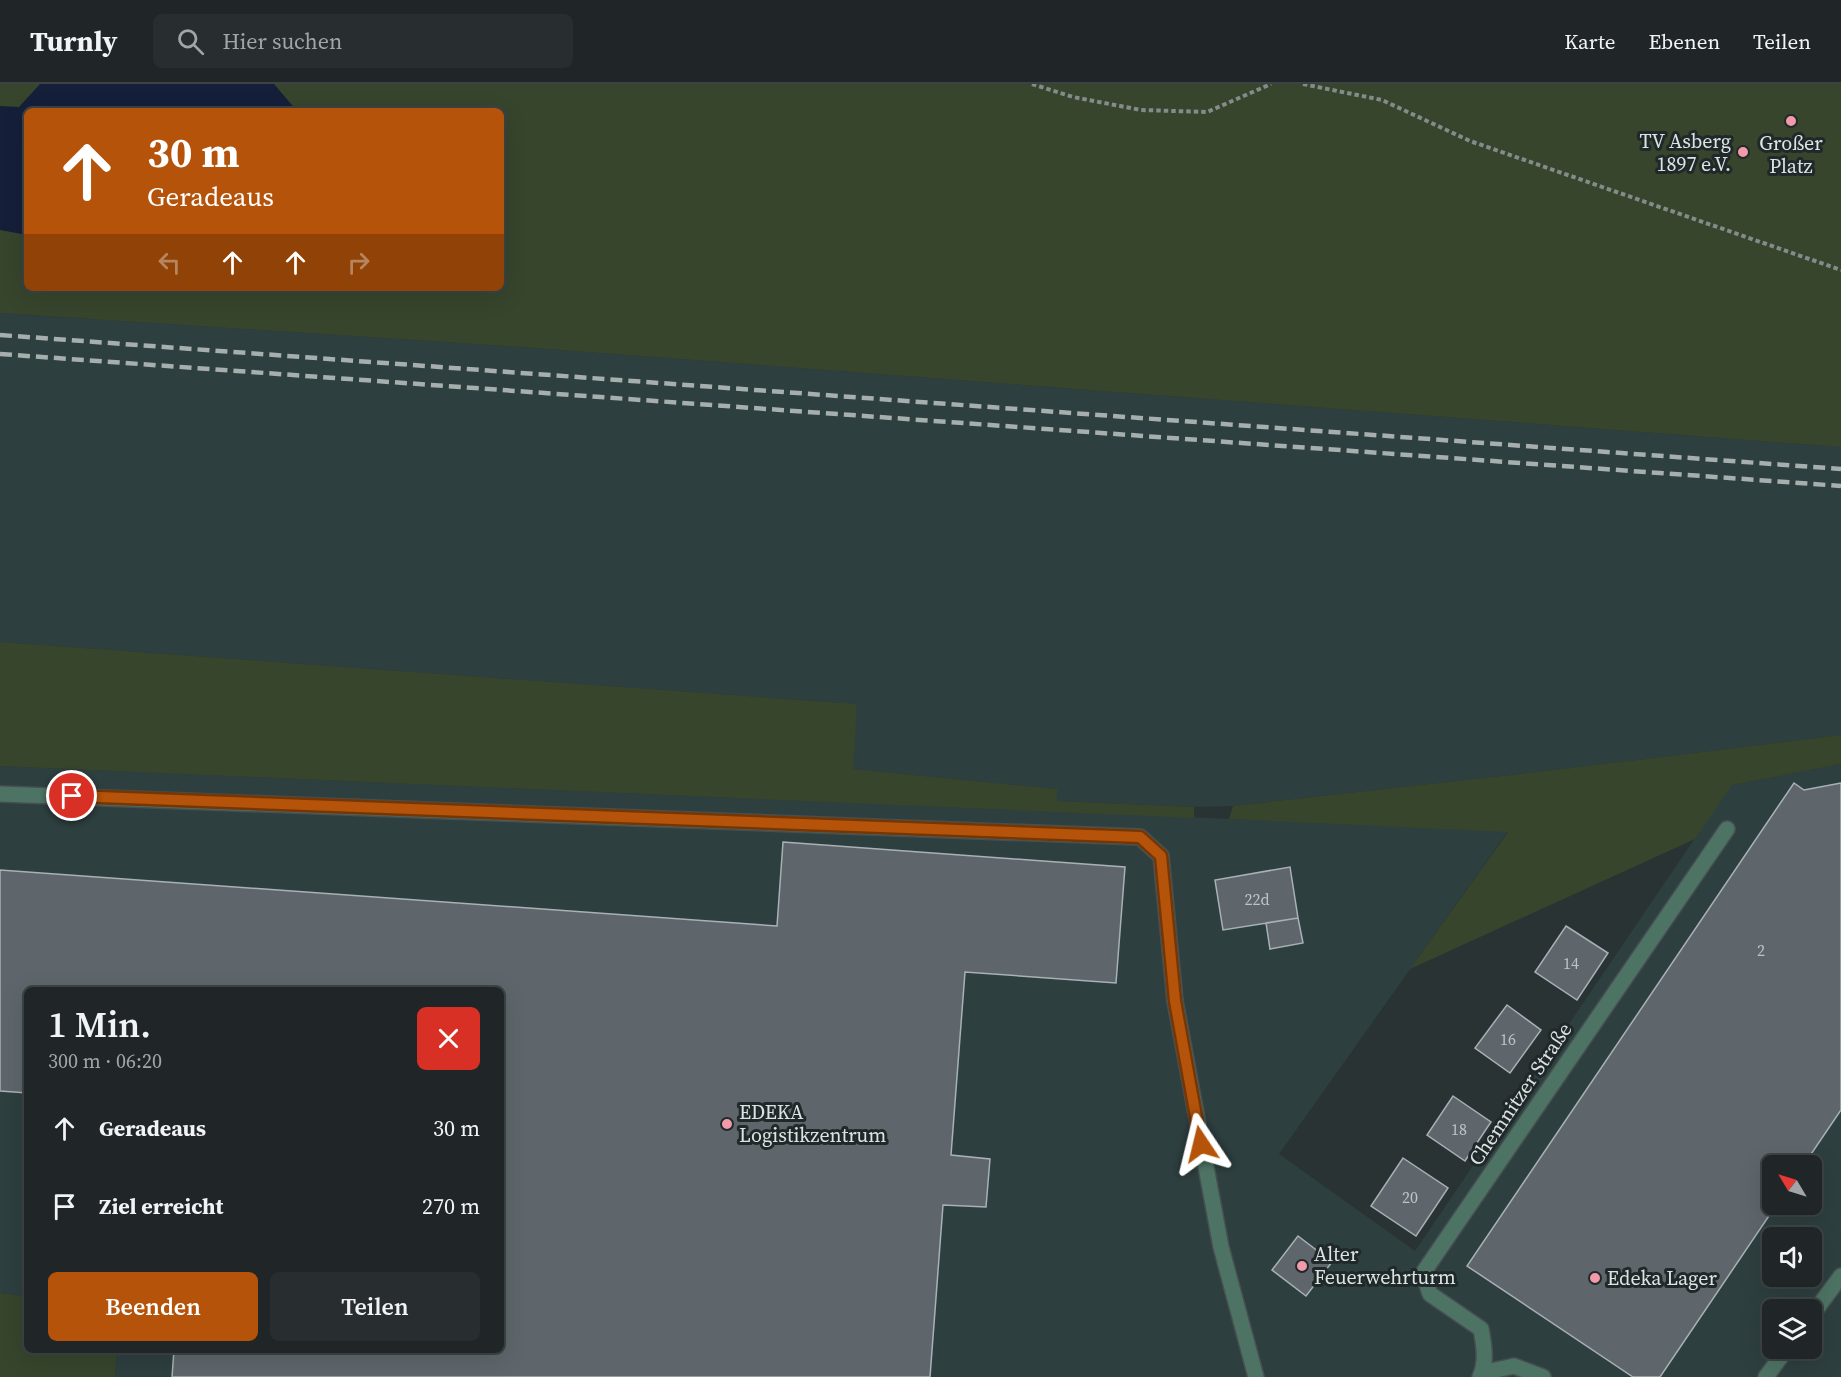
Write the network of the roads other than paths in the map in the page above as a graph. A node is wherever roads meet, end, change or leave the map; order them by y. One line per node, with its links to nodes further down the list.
1 (0, 794): 7 (street)
2 (1727, 829): 6 (street, Chemnitzer Straße)
3 (1841, 1276): 4 (street)
4 (1822, 1302)
5 (1779, 1359): 9 (street)
6 (1481, 1375): 8 (street)
7 (1256, 1377)
8 (1543, 1377)
9 (1766, 1377)

